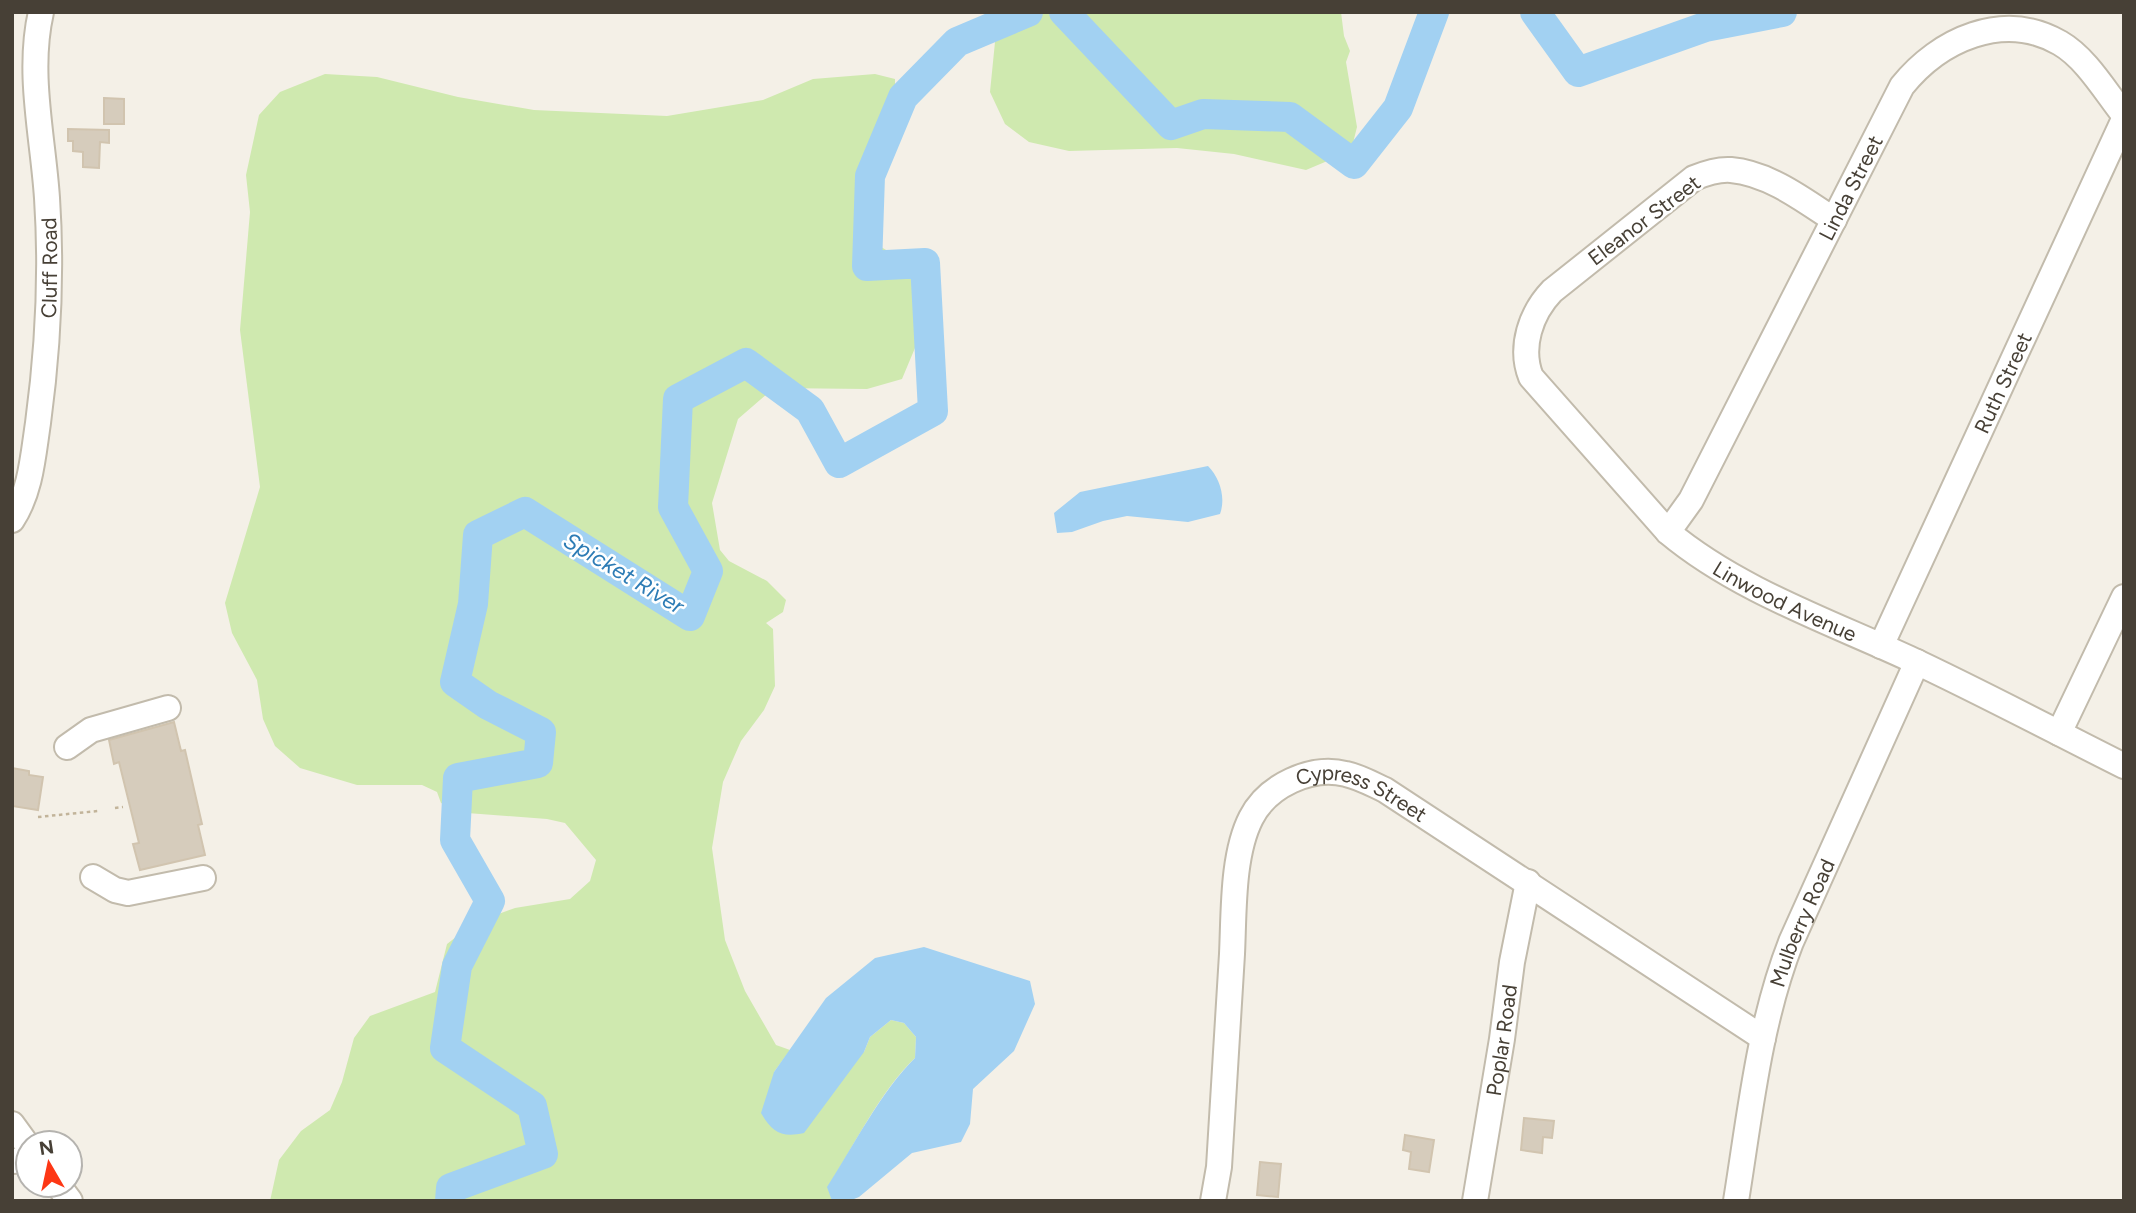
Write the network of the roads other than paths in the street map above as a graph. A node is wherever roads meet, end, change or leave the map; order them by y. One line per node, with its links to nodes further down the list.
1 (41, 12): 5 (street, Cluff Road)
2 (2124, 117): 3 (street, Linda Street); 8 (street, Ruth Street)
3 (1834, 220): 4 (street, Eleanor Street); 6 (street, Linda Street)
4 (1528, 343): 6 (street, Linwood Avenue)
5 (12, 520)
6 (1668, 532): 8 (street, Linwood Avenue)
7 (2124, 597): 11 (street)
8 (1881, 646): 9 (street, Linwood Avenue)
9 (1917, 662): 11 (street, Linwood Avenue); 17 (street, Mulberry Road)
10 (168, 708): 12 (street)
11 (2059, 733): 13 (street, Linwood Avenue)
12 (67, 747)
13 (2124, 766)
14 (93, 877): 15 (street)
15 (203, 878)
16 (1528, 882): 17 (street, Cypress Street); 18 (street, Cypress Street); 19 (street, Poplar Road)
17 (1763, 1038): 20 (street, Mulberry Road)
18 (1213, 1201)
19 (1475, 1201)
20 (1736, 1201)

